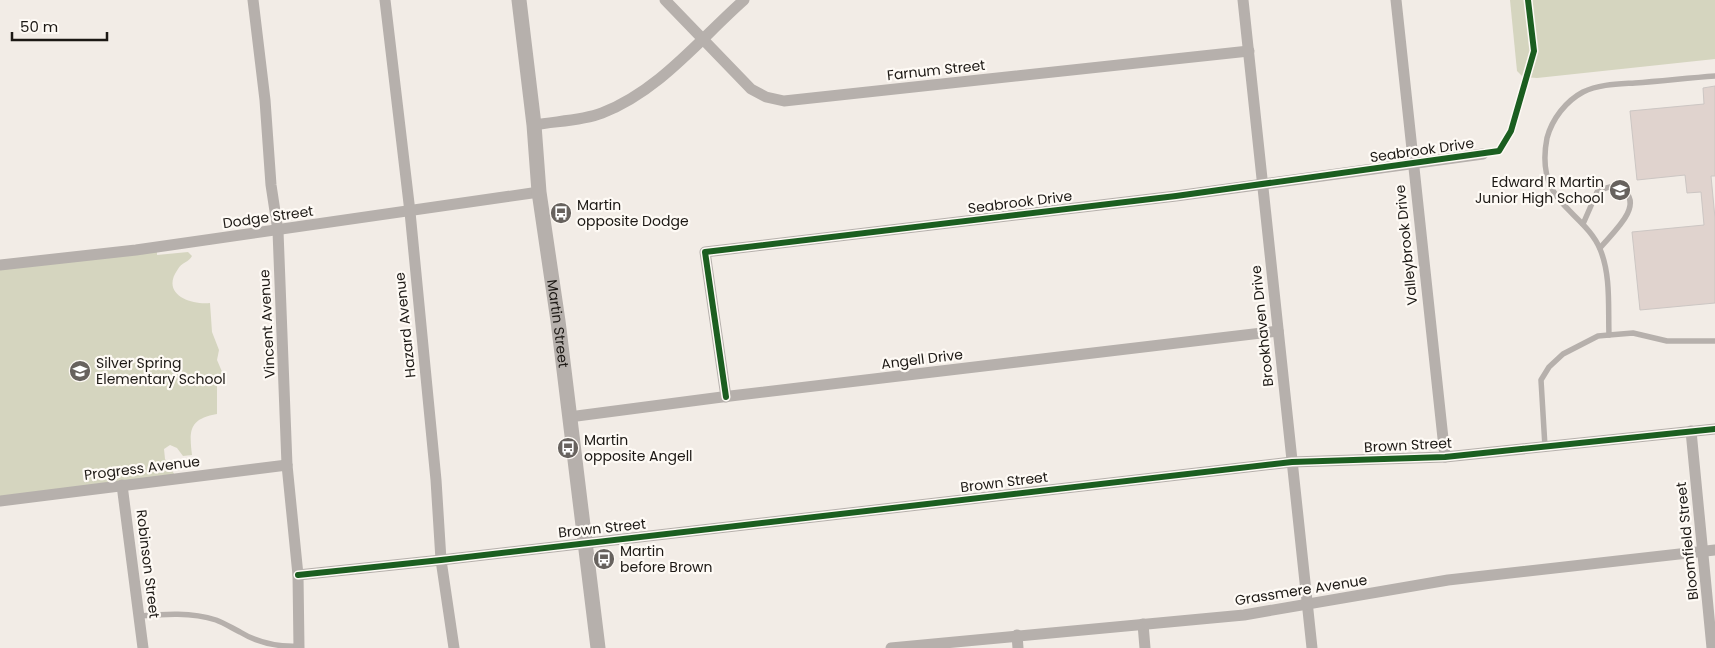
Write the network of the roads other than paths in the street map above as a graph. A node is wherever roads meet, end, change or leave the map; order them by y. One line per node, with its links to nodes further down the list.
1 (252, 0): 18 (street, Vincent Avenue)
2 (385, 0): 16 (street, Hazard Avenue)
3 (519, 0): 11 (street, Martin Street)
4 (665, 0): 8 (street, Farnum Street)
5 (744, 0): 8 (street)
6 (1243, 0): 9 (street, Brookhaven Drive)
7 (1396, 0): 13 (street, Valleybrook Drive)
8 (702, 40): 9 (street, Farnum Street); 11 (street)
9 (1250, 51): 14 (street, Brookhaven Drive)
10 (1715, 76): 17 (lane)
11 (534, 125): 15 (street, Martin Street)
12 (1483, 154): 13 (street, Seabrook Drive)
13 (1412, 164): 14 (street, Seabrook Drive); 29 (street, Valleybrook Drive)
14 (1262, 185): 21 (street, Brookhaven Drive); 24 (street, Seabrook Drive)
15 (539, 192): 16 (street, Dodge Street); 25 (street, Martin Street)
16 (410, 212): 18 (street, Dodge Street); 36 (street, Hazard Avenue)
17 (1583, 224): 19 (lane); 19 (lane)
18 (278, 231): 20 (street, Dodge Street); 31 (street, Vincent Avenue)
19 (1600, 248): 22 (lane)
20 (0, 265)
21 (1278, 332): 24 (street, Angell Drive); 30 (street, Brookhaven Drive)
22 (1609, 335): 23 (lane); 28 (lane)
23 (1715, 340)
24 (726, 397): 25 (street, Angell Drive)
25 (569, 417): 34 (street, Martin Street)
26 (1715, 429): 27 (street, Brown Street)
27 (1691, 432): 28 (street, Brown Street); 35 (street, Bloomfield Street)
28 (1545, 446): 29 (street, Brown Street)
29 (1445, 457): 30 (street, Brown Street)
30 (1292, 462): 34 (street, Brown Street); 38 (street, Brookhaven Drive)
31 (287, 465): 32 (street, Progress Avenue); 37 (street, Vincent Avenue)
32 (122, 485): 33 (street, Progress Avenue); 39 (street, Robinson Street)
33 (0, 501)
34 (585, 542): 36 (street, Brown Street); 45 (street, Martin Street)
35 (1709, 551): 38 (street, Grassmere Avenue); 50 (street, Bloomfield Street)
36 (441, 560): 37 (street, Brown Street); 44 (street, Hazard Avenue)
37 (298, 575): 42 (street, Vincent Avenue)
38 (1308, 606): 40 (street, Grassmere Avenue); 49 (street, Brookhaven Drive)
39 (139, 616): 42 (lane); 43 (street, Robinson Street)
40 (1143, 624): 41 (street, Grassmere Avenue); 48 (street)
41 (1017, 635): 46 (street, Grassmere Avenue); 47 (street)
42 (299, 647)
43 (143, 648)
44 (454, 648)
45 (598, 648)
46 (891, 648)
47 (1018, 648)
48 (1145, 648)
49 (1312, 648)
50 (1712, 648)

